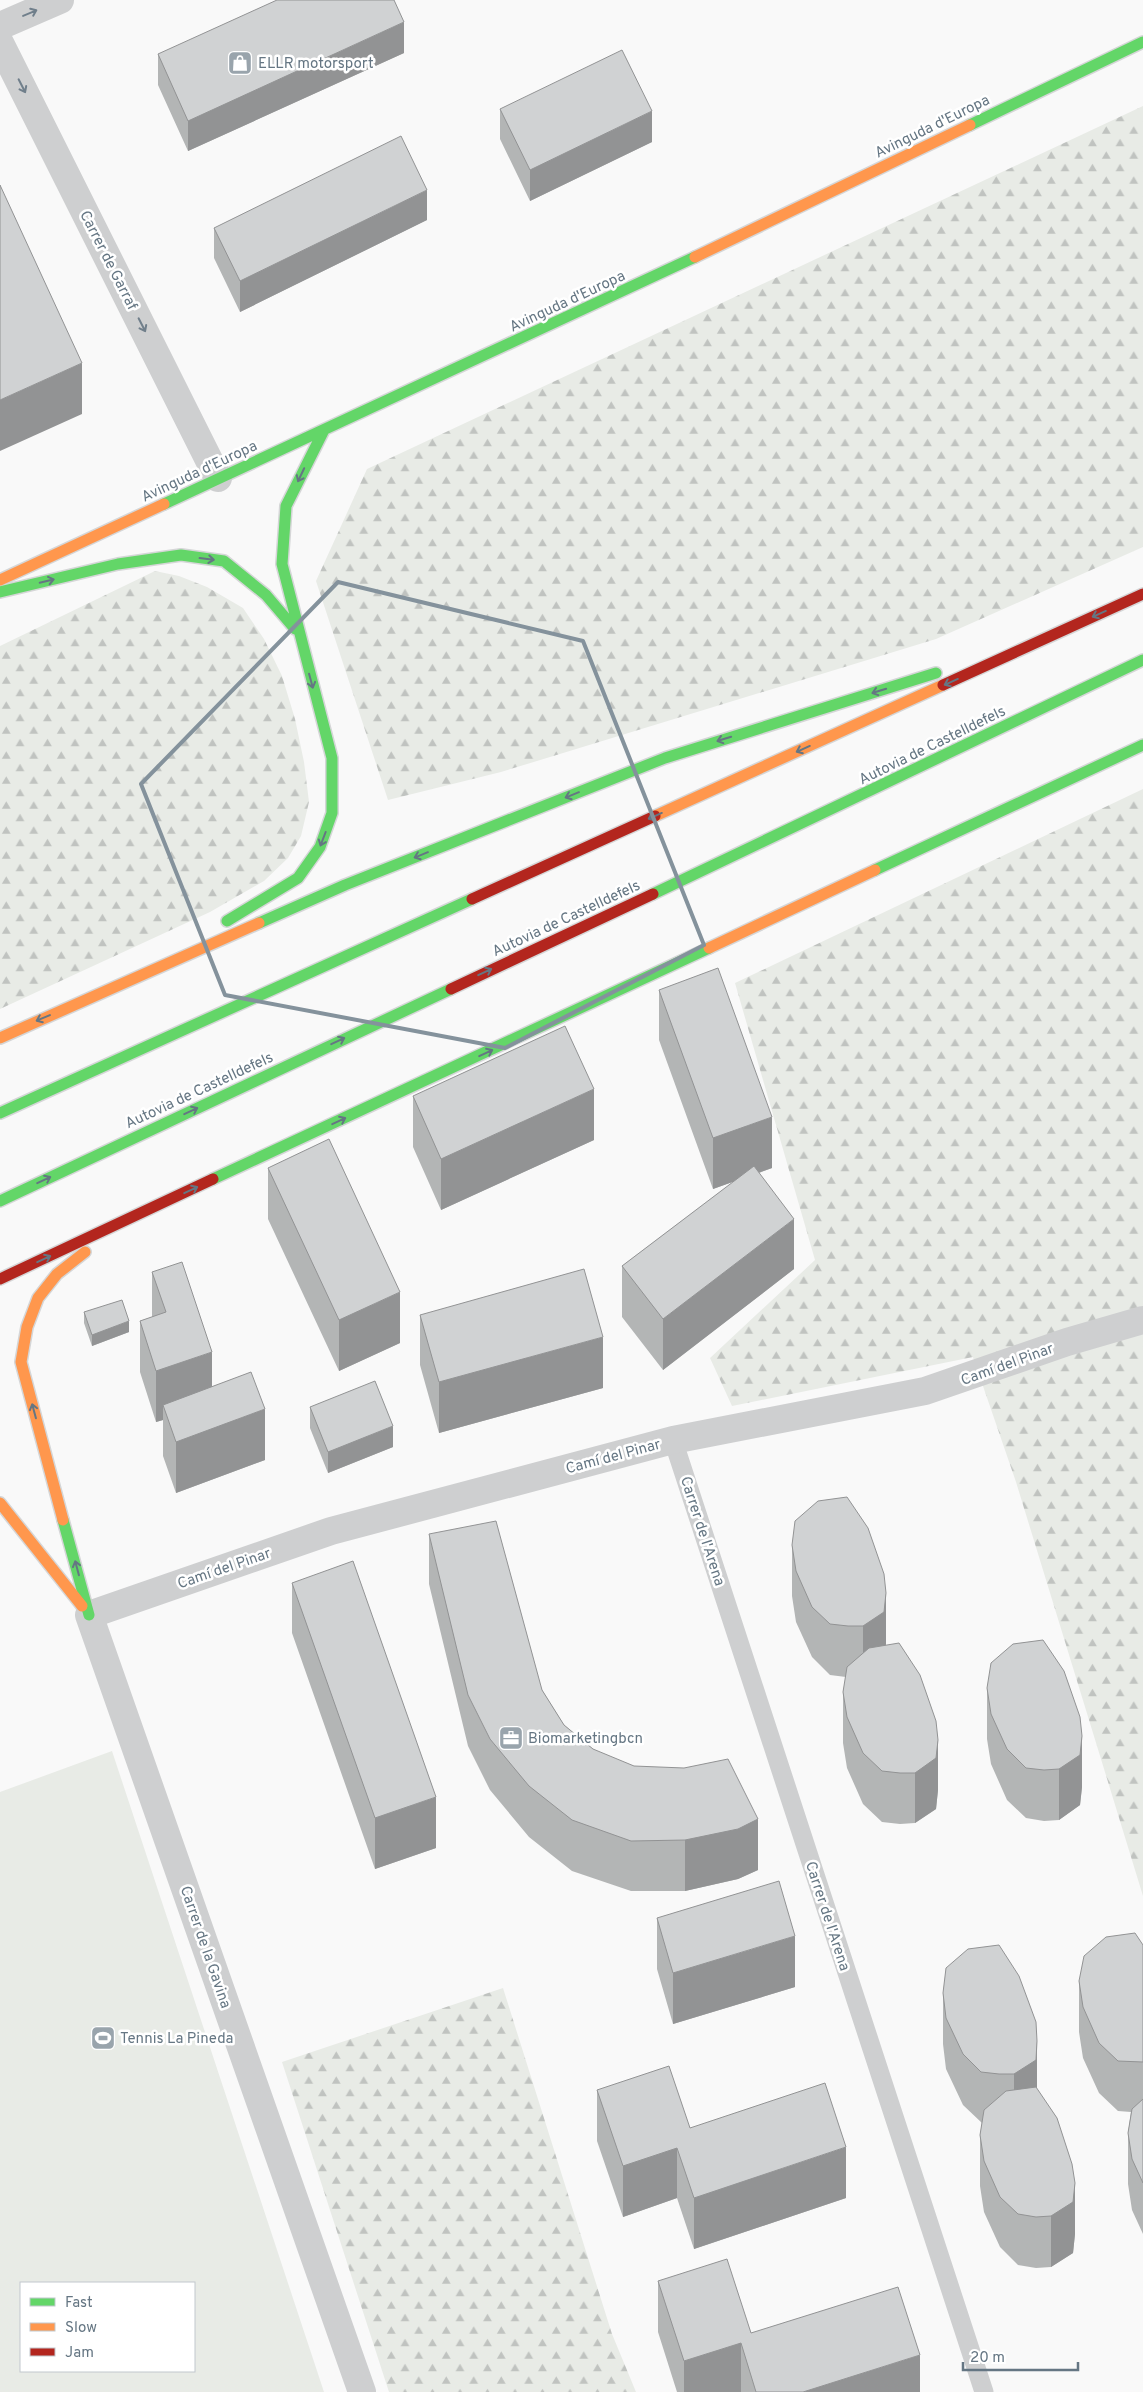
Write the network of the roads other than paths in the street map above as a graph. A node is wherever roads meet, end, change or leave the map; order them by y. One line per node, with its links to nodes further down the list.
1 (60, 0): 2 (street, one-way to 1)
2 (0, 26)
3 (0, 42): 6 (street, Carrer de Garraf, one-way to 6)
4 (1143, 42): 5 (main road, Avinguda d'Europa)
5 (323, 432): 6 (main road, Avinguda d'Europa); 10 (main road, one-way to 10)
6 (218, 478): 7 (main road, Avinguda d'Europa)
7 (0, 580)
8 (0, 592): 10 (main road, one-way to 10)
9 (1143, 594): 11 (main road, one-way to 11)
10 (299, 634): 14 (main road, one-way to 14)
11 (1043, 640): 16 (main road, one-way to 16); 18 (main road, one-way to 18)
12 (1143, 660): 19 (main road, Autovia de Castelldefels, one-way to 12)
13 (1143, 745): 20 (main road, one-way to 13)
14 (215, 926)
15 (172, 949): 16 (main road)
16 (87, 1001): 17 (main road, one-way to 17)
17 (0, 1038)
18 (0, 1113)
19 (0, 1201)
20 (160, 1205): 21 (main road, one-way to 20); 25 (main road, one-way to 20)
21 (0, 1279)
22 (1143, 1320): 23 (street, Camí del Pinar)
23 (673, 1440): 25 (street, Camí del Pinar); 27 (lane, Carrer de l'Arena)
24 (0, 1503): 25 (main road)
25 (89, 1615): 26 (street, Carrer de la Gavina)
26 (362, 2392)
27 (984, 2392)

